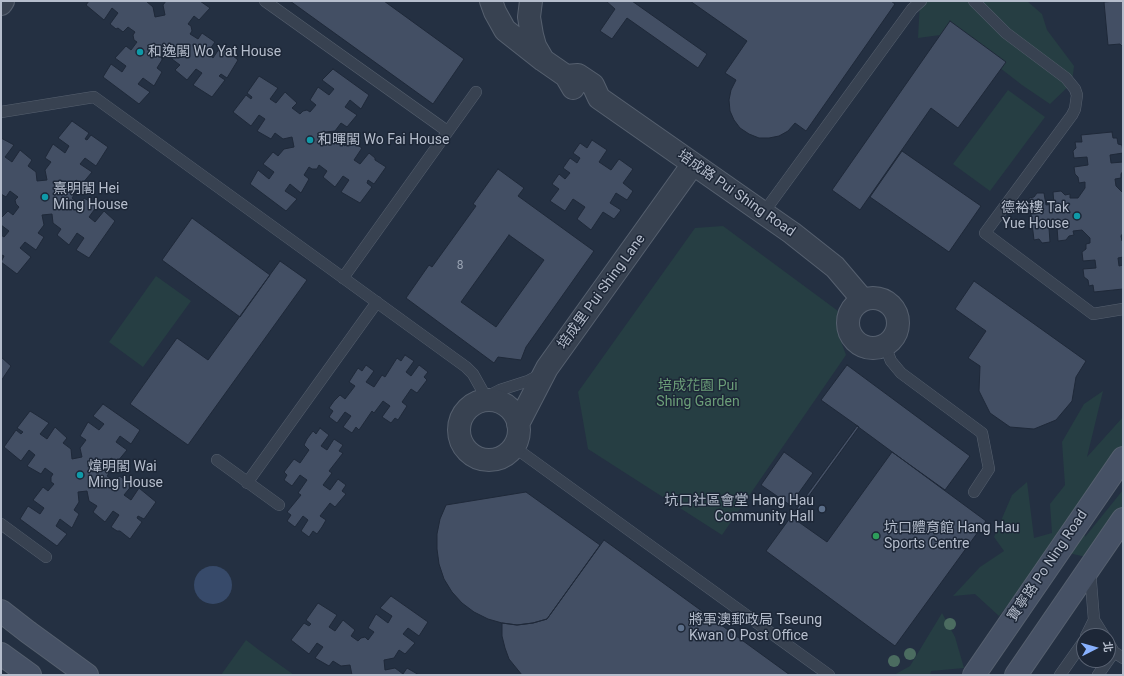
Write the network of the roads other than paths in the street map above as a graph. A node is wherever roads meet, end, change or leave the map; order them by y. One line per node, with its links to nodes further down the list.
1 (3, 1): 7 (street)
2 (265, 1): 11 (lane)
3 (491, 1): 8 (street, 培成路 Pui Shing Road)
4 (531, 1): 8 (street, 培成路 Pui Shing Road)
5 (921, 1): 13 (lane)
6 (974, 1): 17 (lane)
7 (1, 4)
8 (543, 60): 12 (street, 培成路 Pui Shing Road)
9 (476, 92): 11 (lane)
10 (1, 112): 14 (lane)
11 (447, 131): 14 (lane)
12 (693, 164): 13 (street, 培成路 Pui Shing Road); 19 (street, 培成里 Pui Shing Lane)
13 (764, 212): 15 (street, 培成路 Pui Shing Road)
14 (343, 278): 16 (lane)
15 (863, 300): 18 (street); 18 (street)
16 (377, 302): 20 (lane); 25 (lane)
17 (1123, 309)
18 (885, 346): 26 (lane)
19 (547, 368): 20 (lane); 21 (street, 培成里 Pui Shing Lane)
20 (487, 399): 21 (street); 22 (street)
21 (518, 424): 22 (street, 培成里 Pui Shing Lane)
22 (514, 446): 41 (lane)
23 (1123, 458): 42 (main road, 寶寧路 Po Ning Road)
24 (217, 460): 25 (lane)
25 (247, 483): 27 (lane)
26 (974, 492)
27 (279, 505)
28 (1122, 520): 31 (main road)
29 (1, 524): 30 (lane)
30 (46, 557)
31 (1090, 567): 33 (lane); 43 (main road)
32 (1, 610): 40 (main road)
33 (1094, 620): 34 (lane); 35 (lane)
34 (1090, 628)
35 (1099, 628)
36 (1076, 652): 44 (lane)
37 (1, 654): 39 (main road)
38 (1119, 655): 45 (lane)
39 (30, 675)
40 (86, 675)
41 (829, 675)
42 (974, 675)
43 (1016, 675)
44 (1060, 675)
45 (1098, 675)

